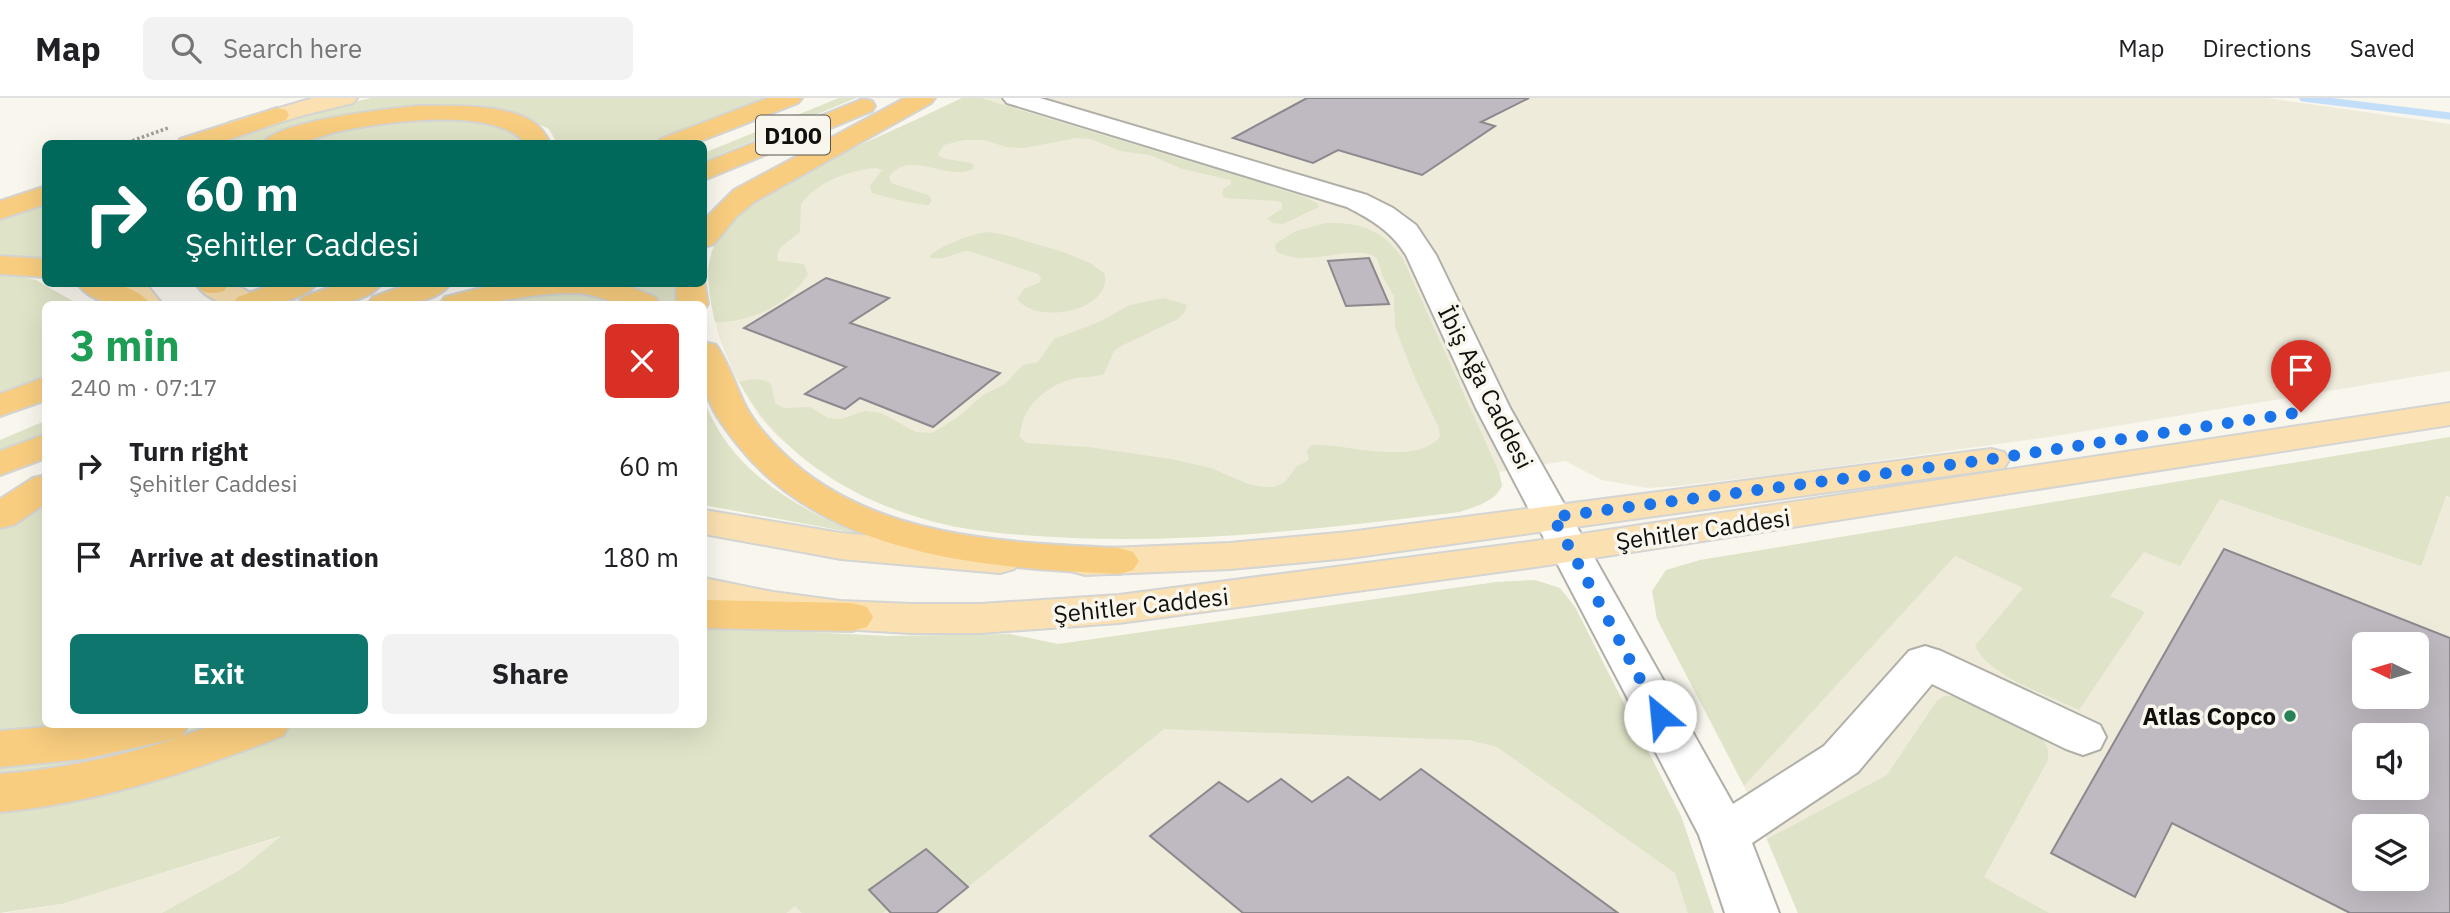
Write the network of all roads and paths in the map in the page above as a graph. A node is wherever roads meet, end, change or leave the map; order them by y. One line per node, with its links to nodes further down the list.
1 (345, 98): 7 (main road)
2 (790, 98): 13 (highway)
3 (825, 98): 14 (highway, D100)
4 (882, 98): 15 (highway, D100)
5 (922, 98): 16 (highway); 19 (highway)
6 (1015, 98): 50 (street, İbiş Ağa Caddesi)
7 (277, 115): 8 (highway); 9 (main road); 10 (main road)
8 (201, 140)
9 (211, 140)
10 (222, 140)
11 (285, 140): 12 (highway)
12 (538, 140)
13 (680, 140)
14 (707, 146)
15 (707, 171)
16 (707, 194)
17 (42, 195): 18 (highway)
18 (0, 211)
19 (707, 234)
20 (0, 265): 21 (highway)
21 (42, 268)
22 (99, 287): 30 (highway)
23 (276, 287): 29 (highway)
24 (358, 287): 31 (highway)
25 (427, 287): 32 (highway)
26 (490, 287): 33 (highway)
27 (546, 287): 34 (highway)
28 (584, 287): 35 (highway)
29 (226, 293)
30 (128, 301)
31 (322, 301)
32 (392, 301)
33 (455, 301)
34 (467, 301)
35 (638, 301)
36 (707, 360): 51 (highway)
37 (42, 388): 39 (highway)
38 (2450, 388): 50 (main road, Şehitler Caddesi)
39 (0, 404)
40 (2450, 414): 50 (main road, Şehitler Caddesi)
41 (42, 415): 42 (highway)
42 (0, 431)
43 (42, 447): 44 (highway)
44 (0, 464)
45 (42, 476): 47 (highway)
46 (42, 489): 48 (highway)
47 (0, 494)
48 (0, 516)
49 (707, 523): 51 (main road, Şehitler Caddesi)
50 (1562, 533): 51 (main road, Şehitler Caddesi); 54 (main road, Şehitler Caddesi); 60 (street, İbiş Ağa Caddesi)
51 (1119, 561)
52 (707, 593): 54 (main road, Şehitler Caddesi)
53 (707, 614): 54 (highway)
54 (852, 617)
55 (147, 728): 58 (highway)
56 (257, 728): 59 (highway)
57 (2084, 737): 60 (street)
58 (0, 749)
59 (0, 793)
60 (1724, 835): 61 (street, İbiş Ağa Caddesi)
61 (1752, 913)

